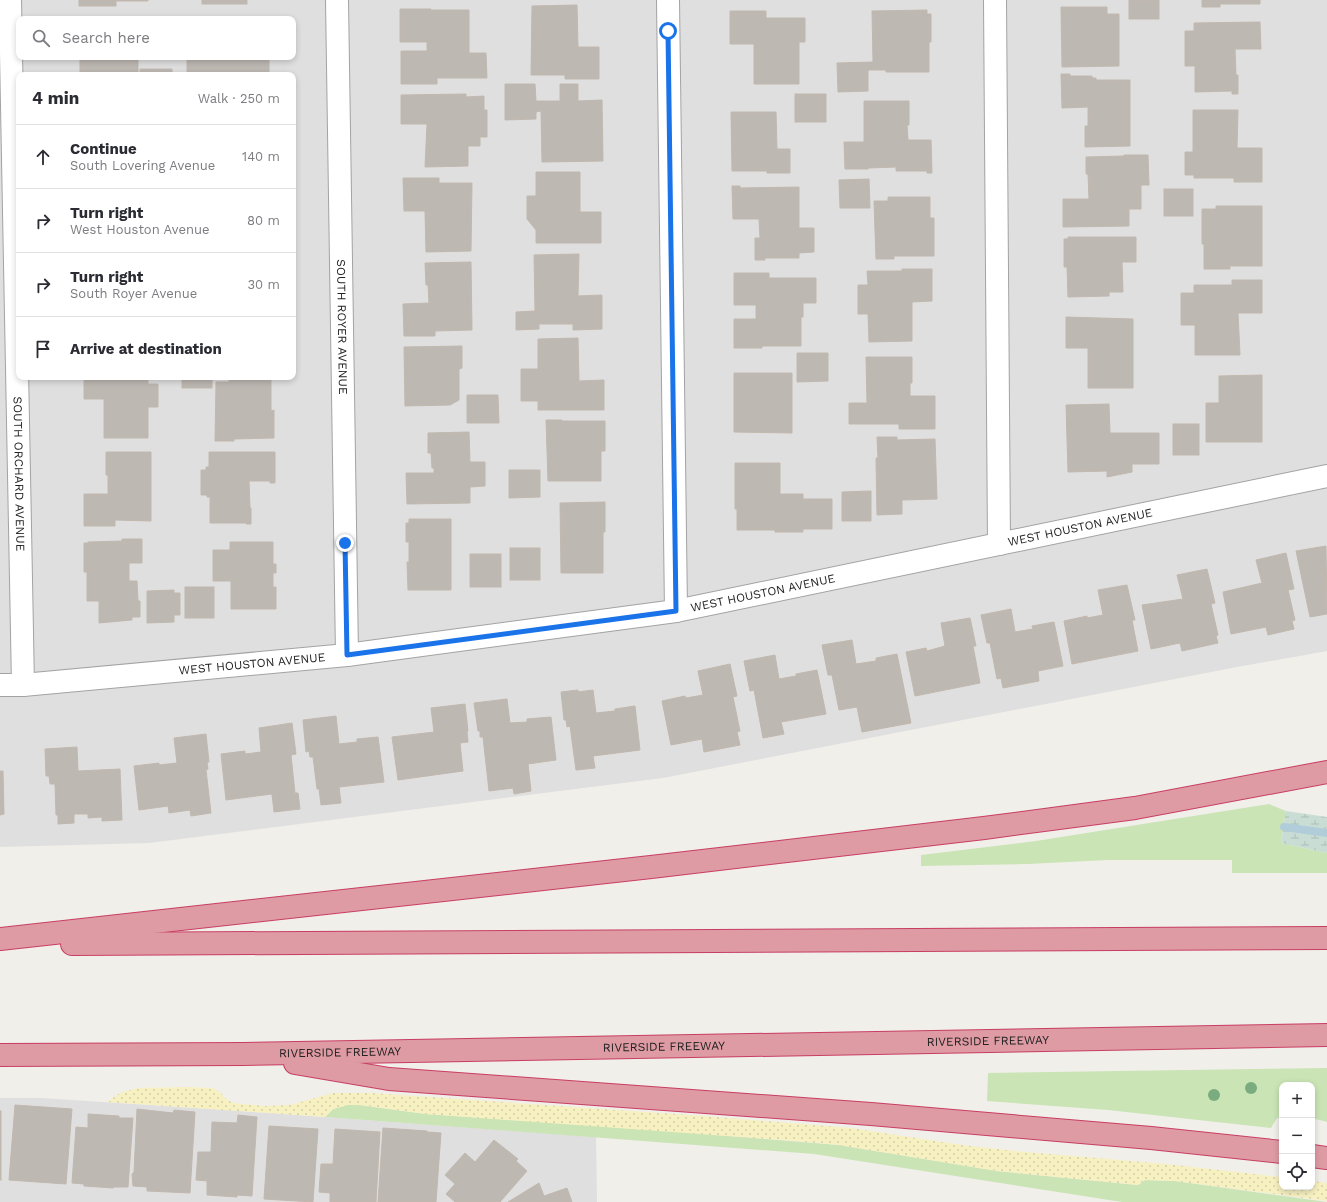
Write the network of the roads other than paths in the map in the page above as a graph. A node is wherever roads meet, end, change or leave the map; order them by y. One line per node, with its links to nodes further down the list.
1 (10, 0): 5 (street, SOUTH ORCHARD AVENUE)
2 (337, 0): 10 (street, SOUTH ROYER AVENUE)
3 (668, 0): 9 (street)
4 (996, 0): 8 (street)
5 (5, 44): 6 (street, SOUTH ORCHARD AVENUE)
6 (8, 367): 12 (street, SOUTH ORCHARD AVENUE)
7 (1327, 476): 8 (street, WEST HOUSTON AVENUE)
8 (999, 544): 9 (street, WEST HOUSTON AVENUE)
9 (676, 611): 10 (street, WEST HOUSTON AVENUE)
10 (347, 655): 12 (street, WEST HOUSTON AVENUE)
11 (0, 685): 12 (street, WEST HOUSTON AVENUE)
12 (23, 685)
13 (1327, 772): 15 (highway)
14 (1327, 938): 16 (highway)
15 (0, 939)
16 (0, 944)
17 (1327, 1035): 18 (highway, RIVERSIDE FREEWAY)
18 (243, 1054): 19 (highway, RIVERSIDE FREEWAY); 20 (highway)
19 (0, 1055)
20 (1279, 1152)
21 (1315, 1156): 22 (highway)
22 (1327, 1158)

